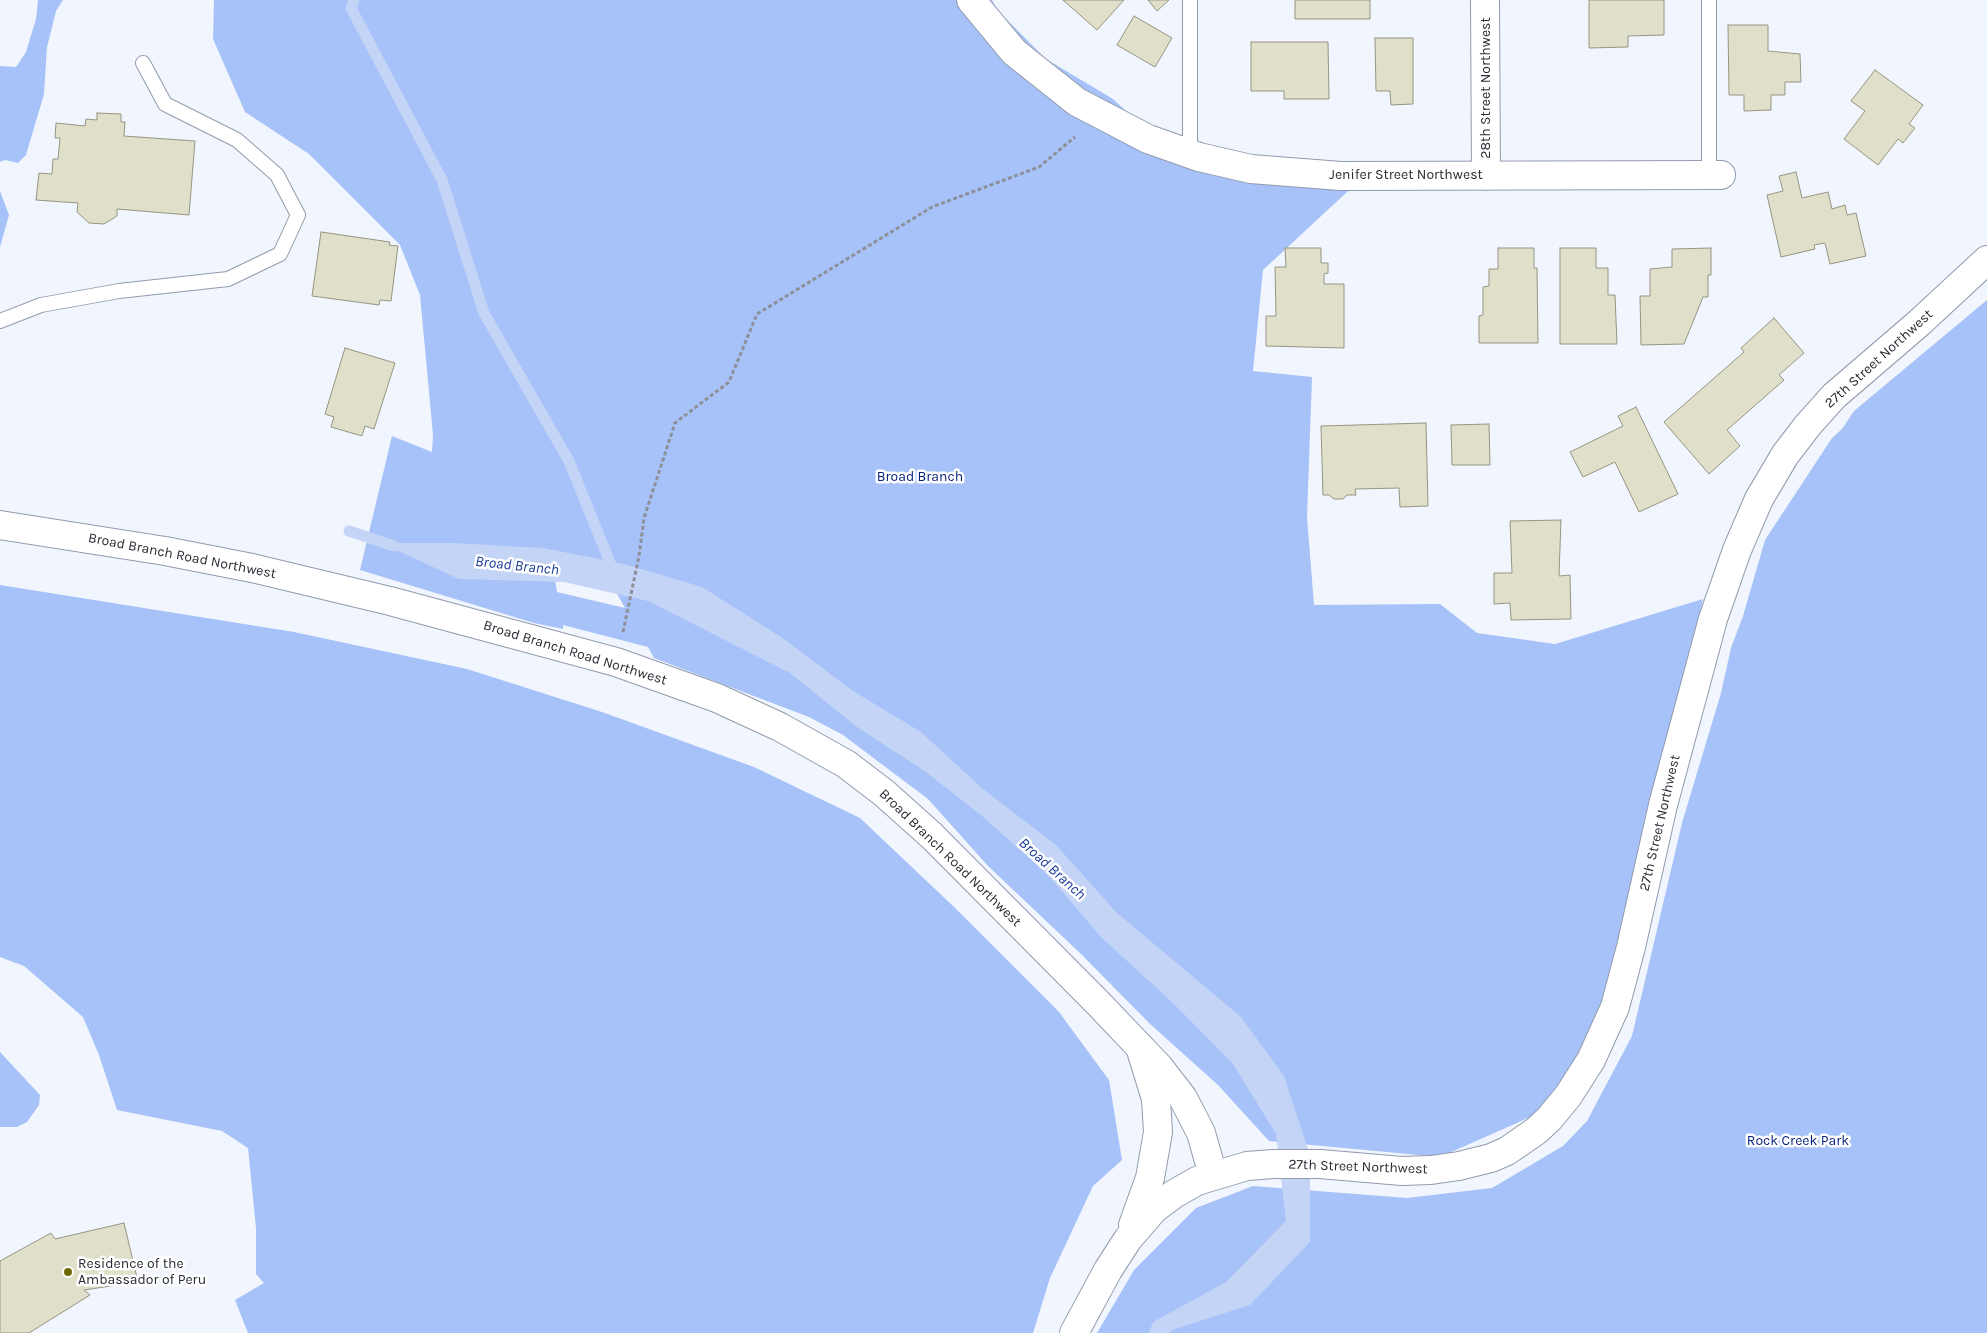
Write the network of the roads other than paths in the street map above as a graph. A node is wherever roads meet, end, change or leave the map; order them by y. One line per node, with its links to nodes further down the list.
1 (972, 0): 6 (street, Jenifer Street Northwest)
2 (1190, 0): 6 (lane)
3 (1485, 0): 8 (street, 28th Street Northwest)
4 (1709, 0): 7 (lane)
5 (143, 63): 10 (lane)
6 (1190, 154): 8 (street, Jenifer Street Northwest)
7 (1715, 175): 8 (street, Jenifer Street Northwest)
8 (1486, 176)
9 (1987, 260): 13 (street, 27th Street Northwest)
10 (0, 321)
11 (0, 526): 12 (street, Broad Branch Road Northwest)
12 (1140, 1047): 13 (street, Broad Branch Road Northwest); 14 (street)
13 (1213, 1175): 14 (street)
14 (1128, 1238): 15 (street)
15 (1074, 1333)

